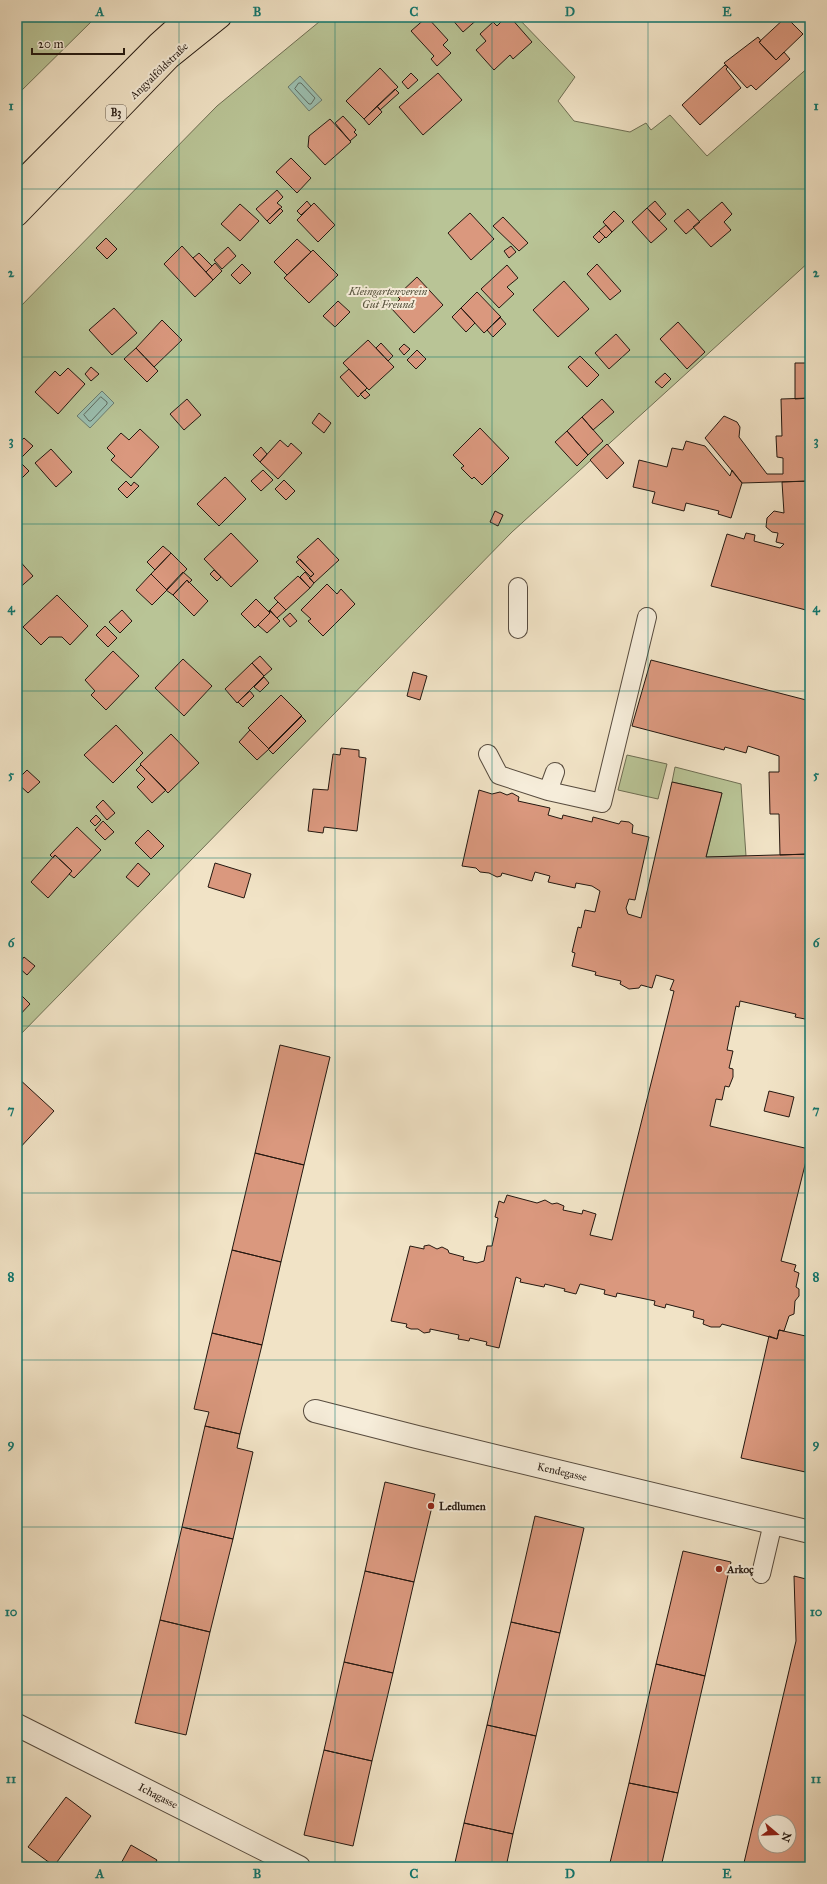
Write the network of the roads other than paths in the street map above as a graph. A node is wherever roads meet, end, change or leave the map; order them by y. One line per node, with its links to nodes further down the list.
1 (188, 17): 3 (main road, Angyalföldstraße / B3)
2 (220, 17): 4 (main road, Angyalföldstraße / B3)
3 (17, 186)
4 (17, 215)
5 (518, 587): 7 (lane)
6 (647, 617): 10 (lane)
7 (518, 629)
8 (488, 754): 10 (lane)
9 (555, 772): 10 (lane)
10 (548, 791)
11 (315, 1411): 12 (street, Kendegasse)
12 (773, 1523): 13 (street, Kendegasse); 14 (lane)
13 (810, 1532)
14 (761, 1574)
15 (17, 1725): 16 (street, Ichagasse)
16 (299, 1867)

